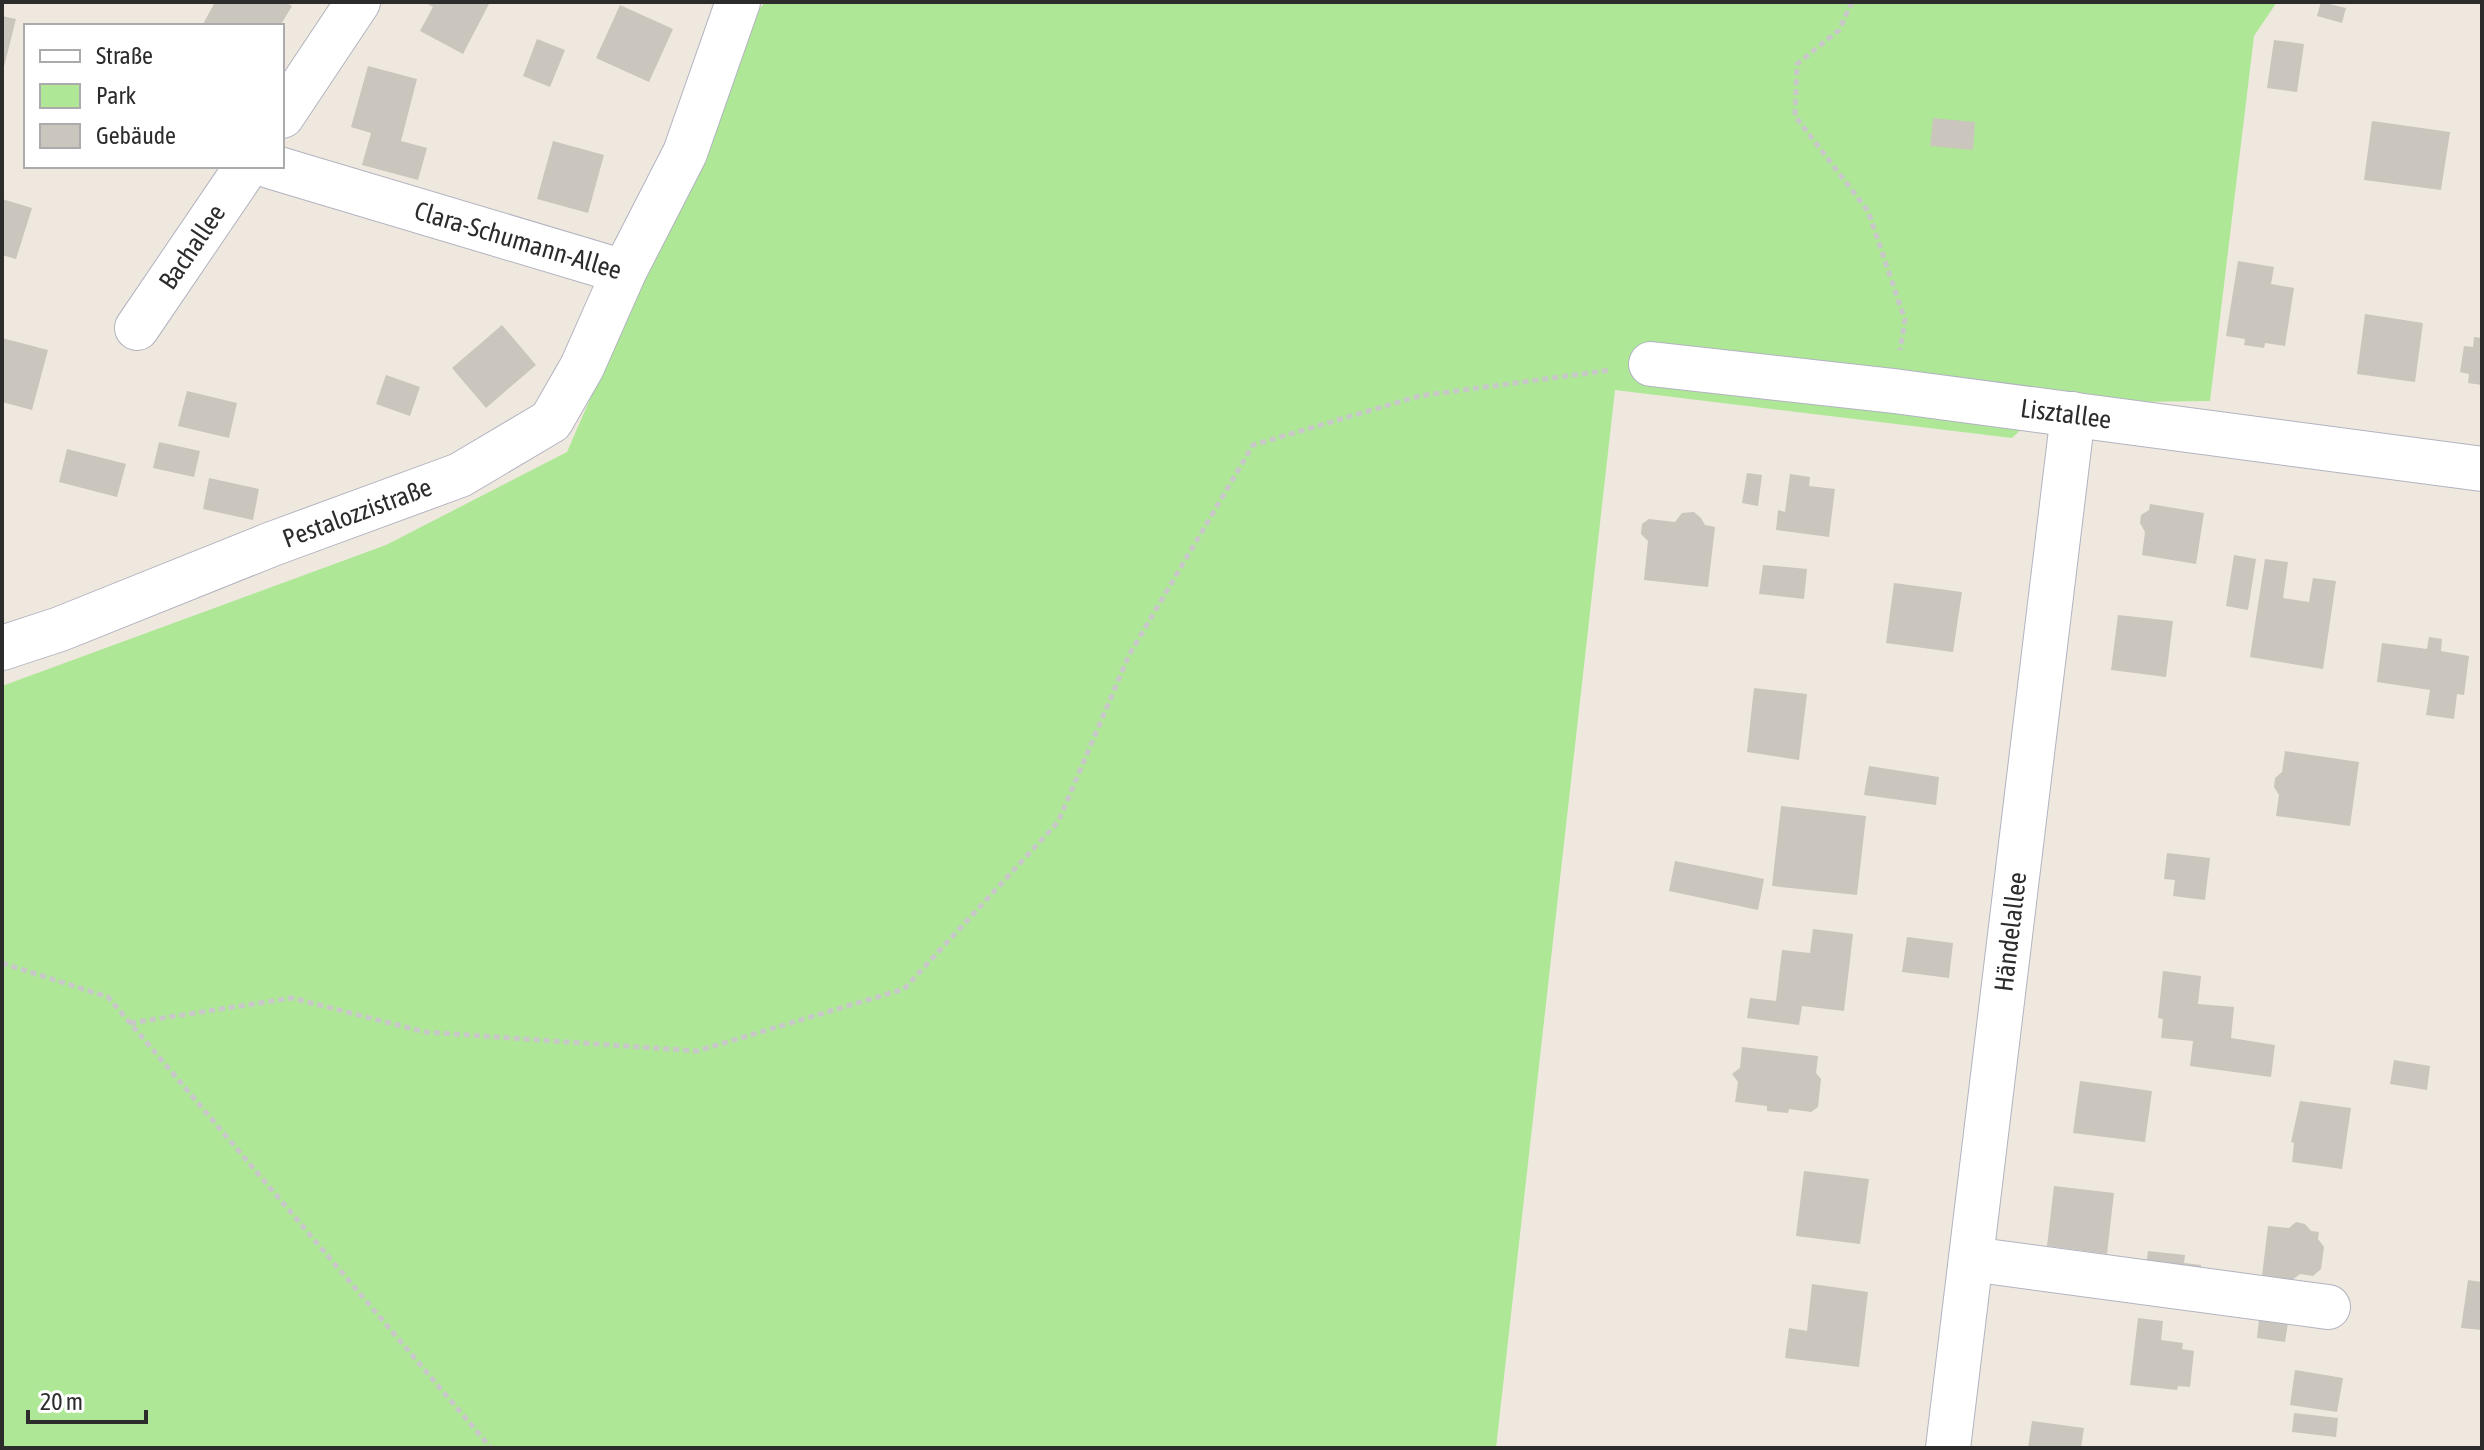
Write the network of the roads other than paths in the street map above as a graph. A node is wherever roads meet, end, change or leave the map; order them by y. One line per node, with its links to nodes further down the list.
1 (358, 2): 3 (street)
2 (738, 2): 6 (street, Clara-Schumann-Allee)
3 (284, 113)
4 (246, 168): 7 (street, Bachallee)
5 (276, 168): 6 (street, Clara-Schumann-Allee)
6 (624, 272): 11 (street, Pestalozzistraße)
7 (137, 328)
8 (1651, 364): 9 (street, Lisztallee)
9 (2073, 414): 10 (street, Lisztallee); 12 (street, Händelallee)
10 (2482, 469)
11 (2, 648)
12 (1971, 1259): 13 (street); 14 (street, Händelallee)
13 (2328, 1307)
14 (1948, 1448)

